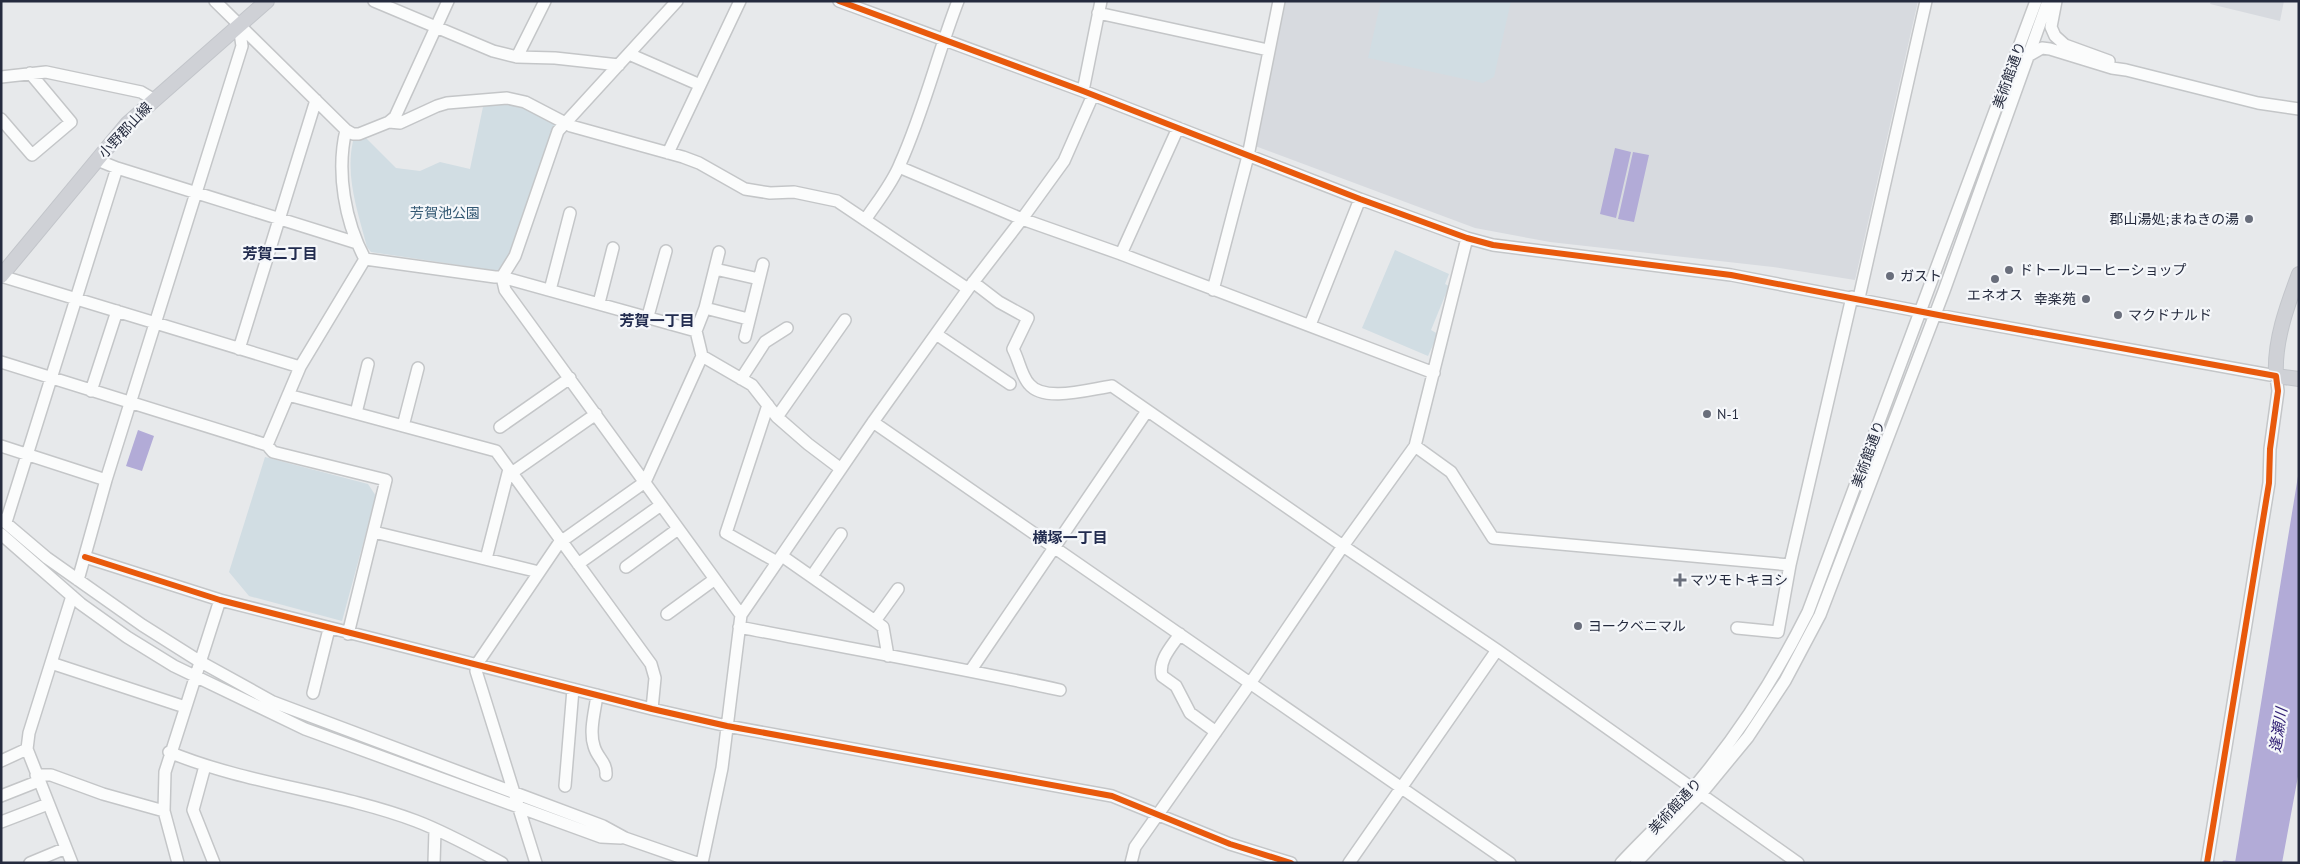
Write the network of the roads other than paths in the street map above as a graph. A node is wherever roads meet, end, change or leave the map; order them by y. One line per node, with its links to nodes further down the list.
1 (216, 1): 17 (street)
2 (267, 1): 17 (main road, 小野郡山線)
3 (374, 1): 18 (street)
4 (448, 1): 18 (street)
5 (545, 1): 23 (street)
6 (677, 1): 21 (street)
7 (740, 1): 28 (street)
8 (958, 1): 19 (street)
9 (1101, 1): 16 (street)
10 (1279, 1): 20 (street)
11 (1926, 1): 66 (street)
12 (2036, 1): 70 (street, 美術館通り)
13 (2048, 1): 22 (street, 美術館通り)
14 (2056, 1): 25 (street)
15 (842, 2): 19 (street)
16 (1098, 13): 20 (street); 29 (street)
17 (239, 26): 30 (main road, 小野郡山線); 31 (street); 43 (street)
18 (436, 27): 23 (street); 34 (street)
19 (943, 39): 29 (street); 41 (street)
20 (1268, 50): 39 (street)
21 (629, 54): 24 (street); 28 (street)
22 (2028, 56): 25 (street); 71 (street, 美術館通り)
23 (517, 57): 24 (street)
24 (619, 65): 35 (street)
25 (2126, 70): 32 (street)
26 (30, 73): 27 (street); 30 (street); 33 (street)
27 (1, 77)
28 (700, 85): 38 (street)
29 (1088, 93): 36 (street); 48 (street)
30 (154, 99): 40 (main road, 小野郡山線)
31 (316, 100): 37 (street); 46 (street)
32 (2299, 109)
33 (1, 119)
34 (388, 122): 35 (street); 37 (street)
35 (566, 123): 38 (street); 60 (street)
36 (1178, 128): 39 (street); 54 (street)
37 (346, 130): 50 (street)
38 (668, 153): 47 (street)
39 (1248, 156): 44 (street); 64 (street)
40 (97, 160): 42 (street); 59 (main road, 小野郡山線)
41 (899, 167): 47 (street); 48 (street)
42 (117, 168): 43 (street); 65 (street)
43 (197, 193): 46 (street); 75 (street)
44 (1360, 199): 49 (street); 76 (street)
45 (570, 213): 63 (street)
46 (279, 219): 50 (street); 81 (street)
47 (865, 220): 62 (street)
48 (1022, 220): 54 (street); 62 (street)
49 (1467, 238): 66 (street); 87 (street)
50 (357, 243): 55 (street)
51 (613, 248): 67 (street)
52 (666, 251): 72 (street)
53 (719, 252): 57 (street)
54 (1121, 254): 64 (street)
55 (365, 259): 60 (street); 85 (street)
56 (763, 264): 61 (street)
57 (715, 269): 61 (street); 68 (street)
58 (2299, 274): 88 (main road)
59 (1, 276): 65 (street)
60 (502, 277): 63 (street); 90 (street)
61 (759, 279): 73 (street)
62 (971, 285): 79 (street); 98 (street)
63 (550, 290): 67 (street)
64 (1214, 290): 76 (street)
65 (76, 298): 69 (street); 89 (street)
66 (1856, 298): 70 (street); 126 (street)
67 (599, 303): 72 (street)
68 (705, 308): 73 (street); 78 (street)
69 (116, 311): 75 (street); 94 (street)
70 (1920, 311): 71 (street); 167 (street, 美術館通り)
71 (1934, 314): 88 (street); 167 (street, 美術館通り)
72 (648, 316): 78 (street)
73 (748, 319): 80 (street)
74 (845, 320): 101 (street)
75 (155, 324): 81 (street); 96 (street)
76 (1310, 325): 87 (street)
77 (787, 328): 91 (street)
78 (696, 331): 82 (street)
79 (936, 334): 93 (street); 102 (street)
80 (745, 337)
81 (239, 349): 85 (street)
82 (702, 356): 91 (street); 112 (street)
83 (1, 362): 89 (street)
84 (368, 364): 99 (street)
85 (300, 367): 95 (street)
86 (418, 368): 103 (street)
87 (1434, 373): 107 (street)
88 (2280, 376): 92 (main road); 194 (street)
89 (52, 378): 94 (street); 108 (street)
90 (570, 378): 100 (street); 104 (street)
91 (741, 379): 97 (street)
92 (2299, 379)
93 (1010, 384)
94 (91, 391): 96 (street)
95 (288, 395): 99 (street); 105 (street)
96 (131, 403): 105 (street); 111 (street)
97 (768, 405): 101 (street); 124 (street)
98 (1147, 411): 120 (street); 121 (street)
99 (356, 413): 103 (street)
100 (596, 414): 110 (street); 112 (street)
101 (777, 417): 109 (street)
102 (873, 422): 109 (street); 121 (street)
103 (403, 426): 110 (street)
104 (500, 427)
105 (267, 445): 116 (street)
106 (1, 446): 108 (street)
107 (1415, 446): 120 (street); 126 (street)
108 (28, 454): 111 (street); 114 (street)
109 (841, 469): 124 (street)
110 (511, 471): 119 (street); 123 (street)
111 (106, 480): 122 (street)
112 (644, 482): 113 (street); 119 (street)
113 (661, 505): 115 (street); 125 (street)
114 (4, 520): 131 (street)
115 (678, 529): 127 (street); 130 (street)
116 (374, 532): 123 (street); 141 (street)
117 (841, 534): 129 (street)
118 (2, 535): 133 (street)
119 (562, 541): 125 (street); 128 (street)
120 (1343, 546): 143 (street); 150 (street)
121 (1055, 548): 142 (street); 148 (street)
122 (85, 557): 131 (street); 134 (street)
123 (486, 559): 128 (street)
124 (780, 559): 129 (street); 136 (street)
125 (578, 564): 156 (street)
126 (1790, 565): 139 (street)
127 (626, 567)
128 (539, 572): 147 (street)
129 (812, 576): 137 (street)
130 (715, 579): 135 (street); 136 (street)
131 (78, 580): 145 (street)
132 (898, 589): 137 (street)
133 (72, 596): 146 (street); 149 (street)
134 (220, 600): 140 (street); 145 (street)
135 (667, 614)
136 (742, 615): 138 (street)
137 (875, 621): 144 (street)
138 (739, 627): 144 (street); 157 (street)
139 (1737, 628)
140 (329, 629): 141 (street); 153 (street)
141 (348, 634): 147 (street)
142 (1180, 634): 150 (street); 158 (street)
143 (1497, 650): 166 (street); 167 (street)
144 (888, 656): 148 (street)
145 (199, 661): 149 (street); 168 (street)
146 (51, 663): 155 (street); 159 (street)
147 (477, 664): 151 (street); 168 (street)
148 (971, 670): 152 (street)
149 (194, 676): 155 (street); 171 (street)
150 (1251, 682): 158 (street); 166 (street)
151 (572, 689): 154 (street); 165 (street)
152 (1060, 690)
153 (313, 693)
154 (597, 695): 156 (street); 163 (street)
155 (185, 707): 160 (street)
156 (652, 709): 157 (street)
157 (727, 726): 173 (street); 186 (street)
158 (1216, 732): 173 (street)
159 (26, 749): 161 (street); 164 (street)
160 (169, 752): 162 (street); 172 (street)
161 (2, 758)
162 (205, 766): 175 (street); 181 (street)
163 (606, 775)
164 (37, 778): 169 (street); 170 (street); 172 (street)
165 (565, 786)
166 (1401, 786): 189 (street); 190 (street)
167 (1697, 791): 191 (street, 美術館通り); 192 (street, 美術館通り); 193 (street)
168 (514, 792): 171 (street); 176 (street)
169 (1, 796)
170 (48, 804): 174 (street); 177 (street)
171 (518, 806): 176 (street); 184 (street)
172 (164, 811): 180 (street)
173 (1158, 814): 187 (street); 188 (street)
174 (1, 822)
175 (436, 830): 182 (street); 183 (street)
176 (625, 838): 185 (street)
177 (66, 848): 178 (street); 179 (street)
178 (30, 863)
179 (72, 863)
180 (178, 863)
181 (214, 863)
182 (434, 863)
183 (502, 863)
184 (536, 863)
185 (698, 863)
186 (702, 863)
187 (1130, 863)
188 (1291, 863)
189 (1349, 863)
190 (1510, 863)
191 (1621, 863)
192 (1636, 863)
193 (1798, 863)
194 (2207, 863)

